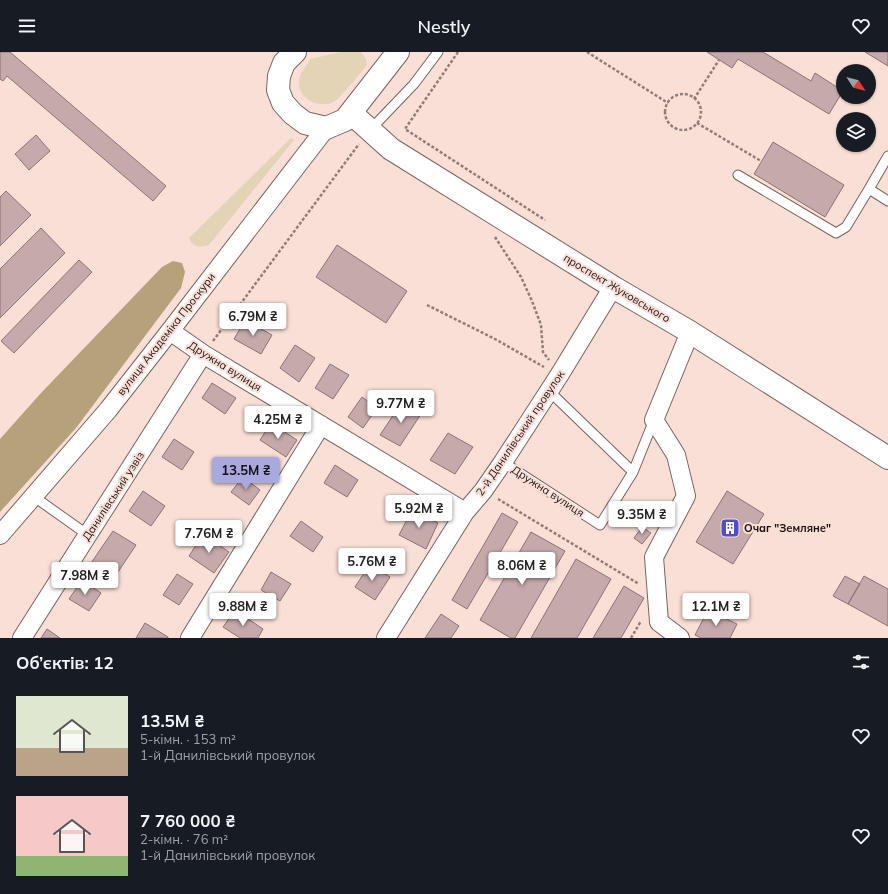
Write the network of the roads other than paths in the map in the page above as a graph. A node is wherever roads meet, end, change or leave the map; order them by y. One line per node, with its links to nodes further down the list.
1 (295, 52): 5 (street)
2 (398, 52): 4 (street, вулиця Академіка Проскури)
3 (438, 52): 6 (lane)
4 (351, 113): 5 (street, вулиця Академіка Проскури); 6 (street, проспект Жуковського)
5 (326, 128): 12 (street, вулиця Академіка Проскури)
6 (370, 130): 11 (street, проспект Жуковського)
7 (888, 156): 9 (lane)
8 (738, 175): 9 (lane)
9 (868, 189): 10 (lane)
10 (888, 201)
11 (613, 287): 13 (street, проспект Жуковського); 15 (street, 2-й Данилівський провулок)
12 (170, 331): 14 (street, Дружна вулиця); 21 (street, вулиця Академіка Проскури)
13 (690, 332): 16 (street, Дружна вулиця); 18 (street, проспект Жуковського)
14 (203, 354): 17 (street, Дружна вулиця); 24 (street, Данилівський узвіз)
15 (549, 391): 19 (street, 2-й Данилівський провулок); 20 (lane)
16 (654, 420): 20 (lane, Дружна вулиця); 28 (street)
17 (321, 425): 22 (street, Дружна вулиця); 26 (street)
18 (888, 457)
19 (503, 462): 20 (lane, Дружна вулиця); 22 (street, 2-й Данилівський провулок)
20 (633, 472)
21 (33, 496): 23 (street, вулиця Академіка Проскури); 24 (lane)
22 (465, 512): 27 (street, 2-й Данилівський провулок)
23 (0, 535)
24 (88, 535): 25 (street, Данилівський узвіз)
25 (22, 638)
26 (190, 638)
27 (386, 638)
28 (680, 638)

